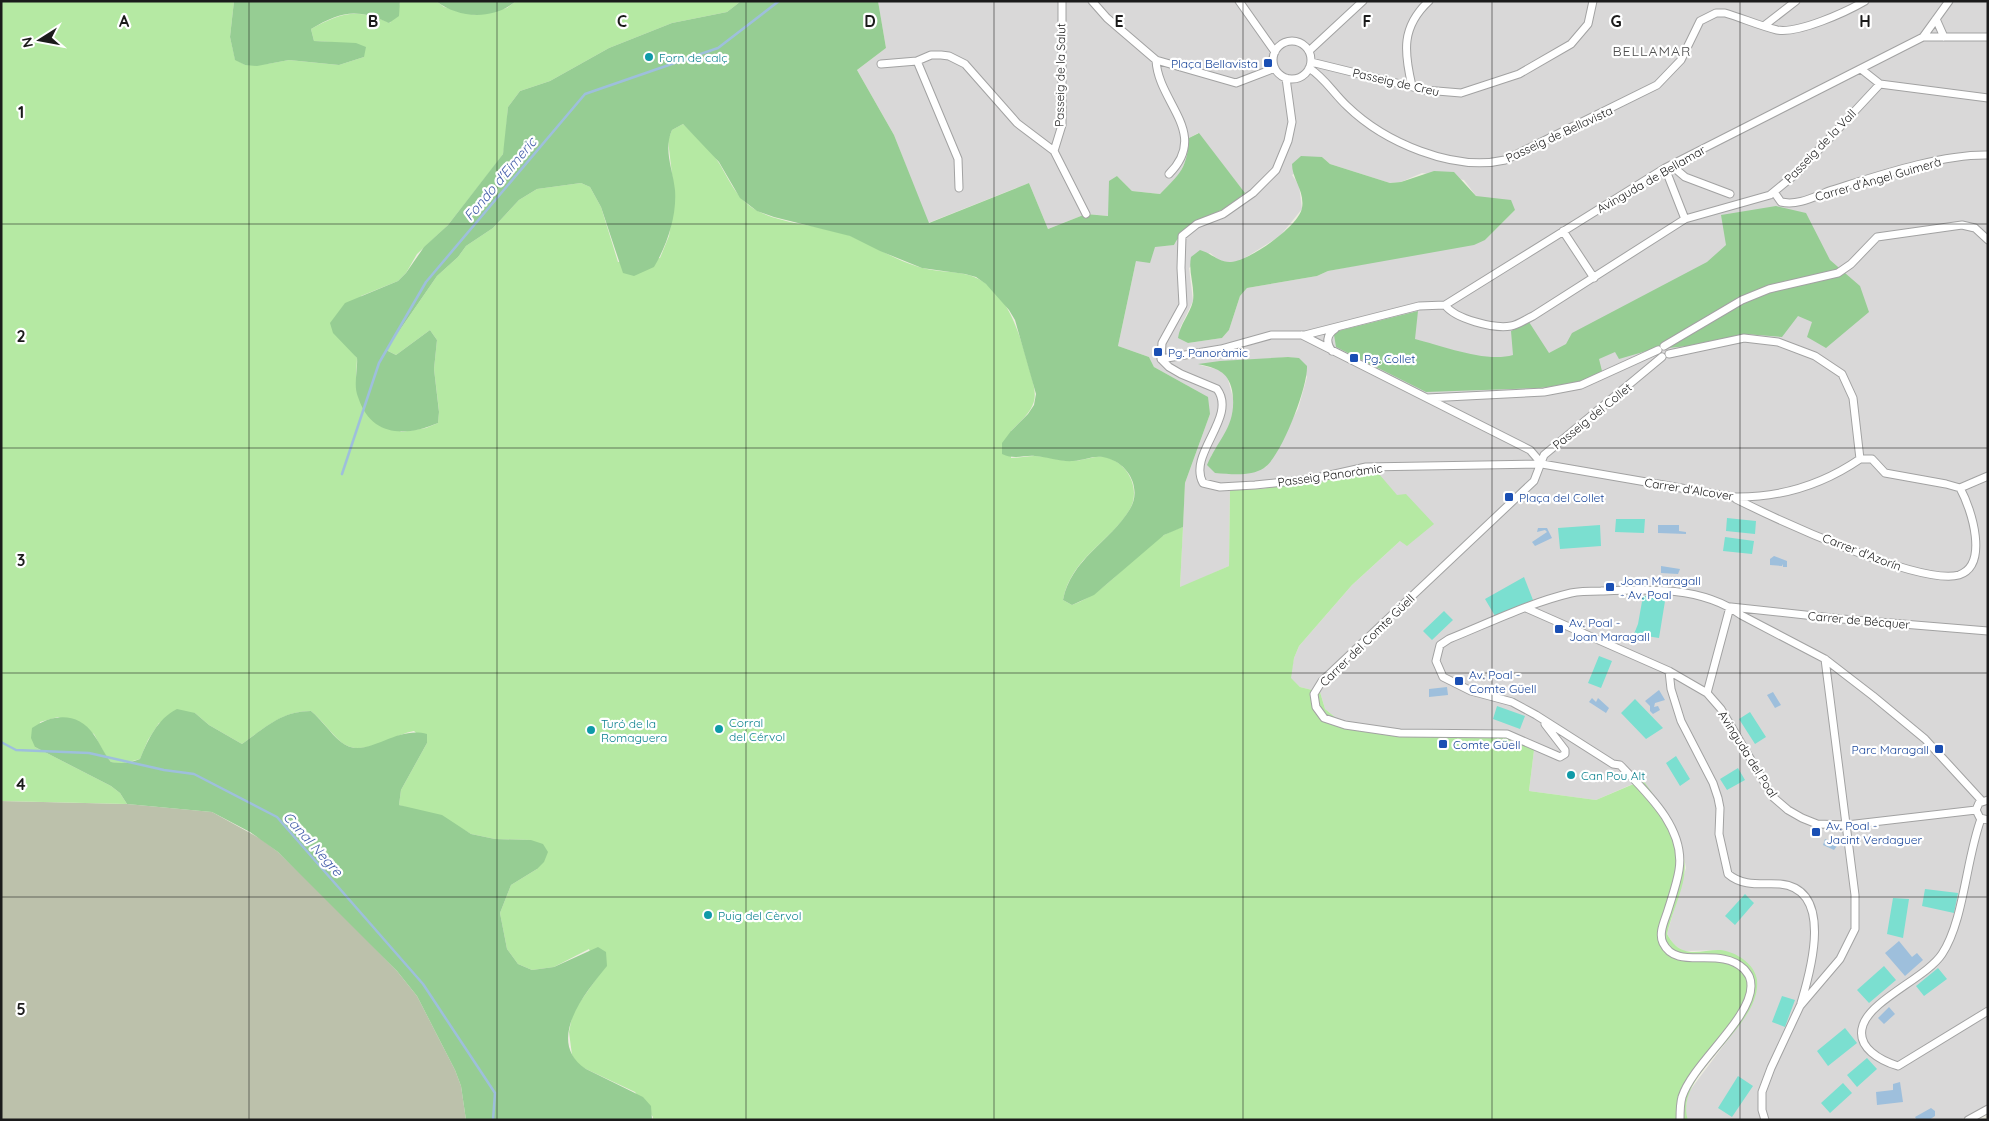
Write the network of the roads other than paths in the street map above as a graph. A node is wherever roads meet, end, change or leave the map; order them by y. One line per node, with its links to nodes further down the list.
1 (1062, 1): 27 (street, Passeig de la Salut)
2 (1092, 1): 17 (street)
3 (1238, 1): 16 (street)
4 (1363, 1): 15 (street)
5 (1429, 1): 25 (street)
6 (1593, 1): 25 (street, Passeig de Creu)
7 (1796, 1): 11 (street)
8 (1865, 1): 11 (street)
9 (1949, 1): 10 (street, Avinguda de Bellamar)
10 (1936, 19): 13 (street, Avinguda de Bellamar); 14 (street)
11 (1765, 25): 20 (street, Passeig de Bellavista)
12 (1988, 36): 14 (street)
13 (1923, 37): 14 (street); 22 (street, Avinguda de Bellamar)
14 (1944, 38)
15 (1309, 51): 16 (street); 20 (street)
16 (1275, 52): 21 (street)
17 (1156, 60): 21 (street); 30 (street)
18 (917, 61): 19 (street, Passeig de la Salut); 27 (street, Passeig de la Salut); 31 (street)
19 (882, 64)
20 (1310, 65): 23 (street); 25 (street, Passeig de Creu)
21 (1275, 68): 23 (street)
22 (1861, 69): 24 (street); 29 (street, Avinguda de Bellamar)
23 (1286, 78): 47 (street)
24 (1880, 84): 26 (street); 32 (street, Passeig de la Vall)
25 (1412, 86)
26 (1988, 98)
27 (1054, 151): 34 (street)
28 (1988, 155): 32 (street, Carrer d'Àngel Guimerà)
29 (1668, 166): 33 (street); 35 (street); 36 (street, Avinguda de Bellamar)
30 (1169, 174)
31 (959, 188)
32 (1774, 192): 35 (street, Passeig de la Vall)
33 (1730, 194)
34 (1086, 214)
35 (1685, 219): 38 (street, Passeig de la Vall)
36 (1563, 231): 38 (street); 39 (street, Avinguda de Bellamar)
37 (1988, 240): 44 (street)
38 (1594, 278): 41 (street, Passeig de la Vall)
39 (1454, 300): 40 (street, Avinguda de Bellamar); 41 (street)
40 (1446, 305): 41 (street, Passeig de la Vall); 42 (street, Avinguda de Bellamar)
41 (1463, 317)
42 (1338, 327): 43 (street, Avinguda de Bellamar); 45 (street)
43 (1302, 335): 45 (street); 47 (street, Avinguda de Bellamar)
44 (1661, 348): 46 (street); 48 (street)
45 (1332, 352): 49 (street)
46 (1665, 356): 51 (street); 52 (street, Passeig del Collet)
47 (1161, 359): 52 (street, Passeig Panoràmic)
48 (1448, 397): 49 (street); 50 (street)
49 (1426, 398): 50 (street)
50 (1448, 408): 52 (street)
51 (1860, 459): 54 (street); 55 (street, Carrer d'Alcover)
52 (1542, 464): 55 (street, Carrer d'Alcover); 62 (street, Carrer del Comte Güell)
53 (1988, 476): 54 (street)
54 (1960, 488): 55 (street, Carrer d'Azorín)
55 (1733, 497)
56 (1730, 607): 57 (street); 58 (street, Carrer de Bécquer); 59 (street); 61 (street)
57 (1526, 608): 60 (street, Avinguda del Poal); 62 (street)
58 (1988, 631)
59 (1825, 659): 63 (street); 66 (street)
60 (1669, 671): 61 (street, Avinguda del Poal); 67 (street)
61 (1707, 693): 66 (street, Avinguda del Poal)
62 (1536, 715): 70 (street)
63 (1985, 801): 64 (street)
64 (1976, 810): 65 (street); 66 (street, Avinguda del Poal)
65 (1985, 819): 68 (street)
66 (1847, 825): 67 (street)
67 (1800, 1006): 71 (street)
68 (1988, 1011)
69 (1988, 1109): 72 (street)
70 (1680, 1120)
71 (1765, 1120)
72 (1968, 1120)

